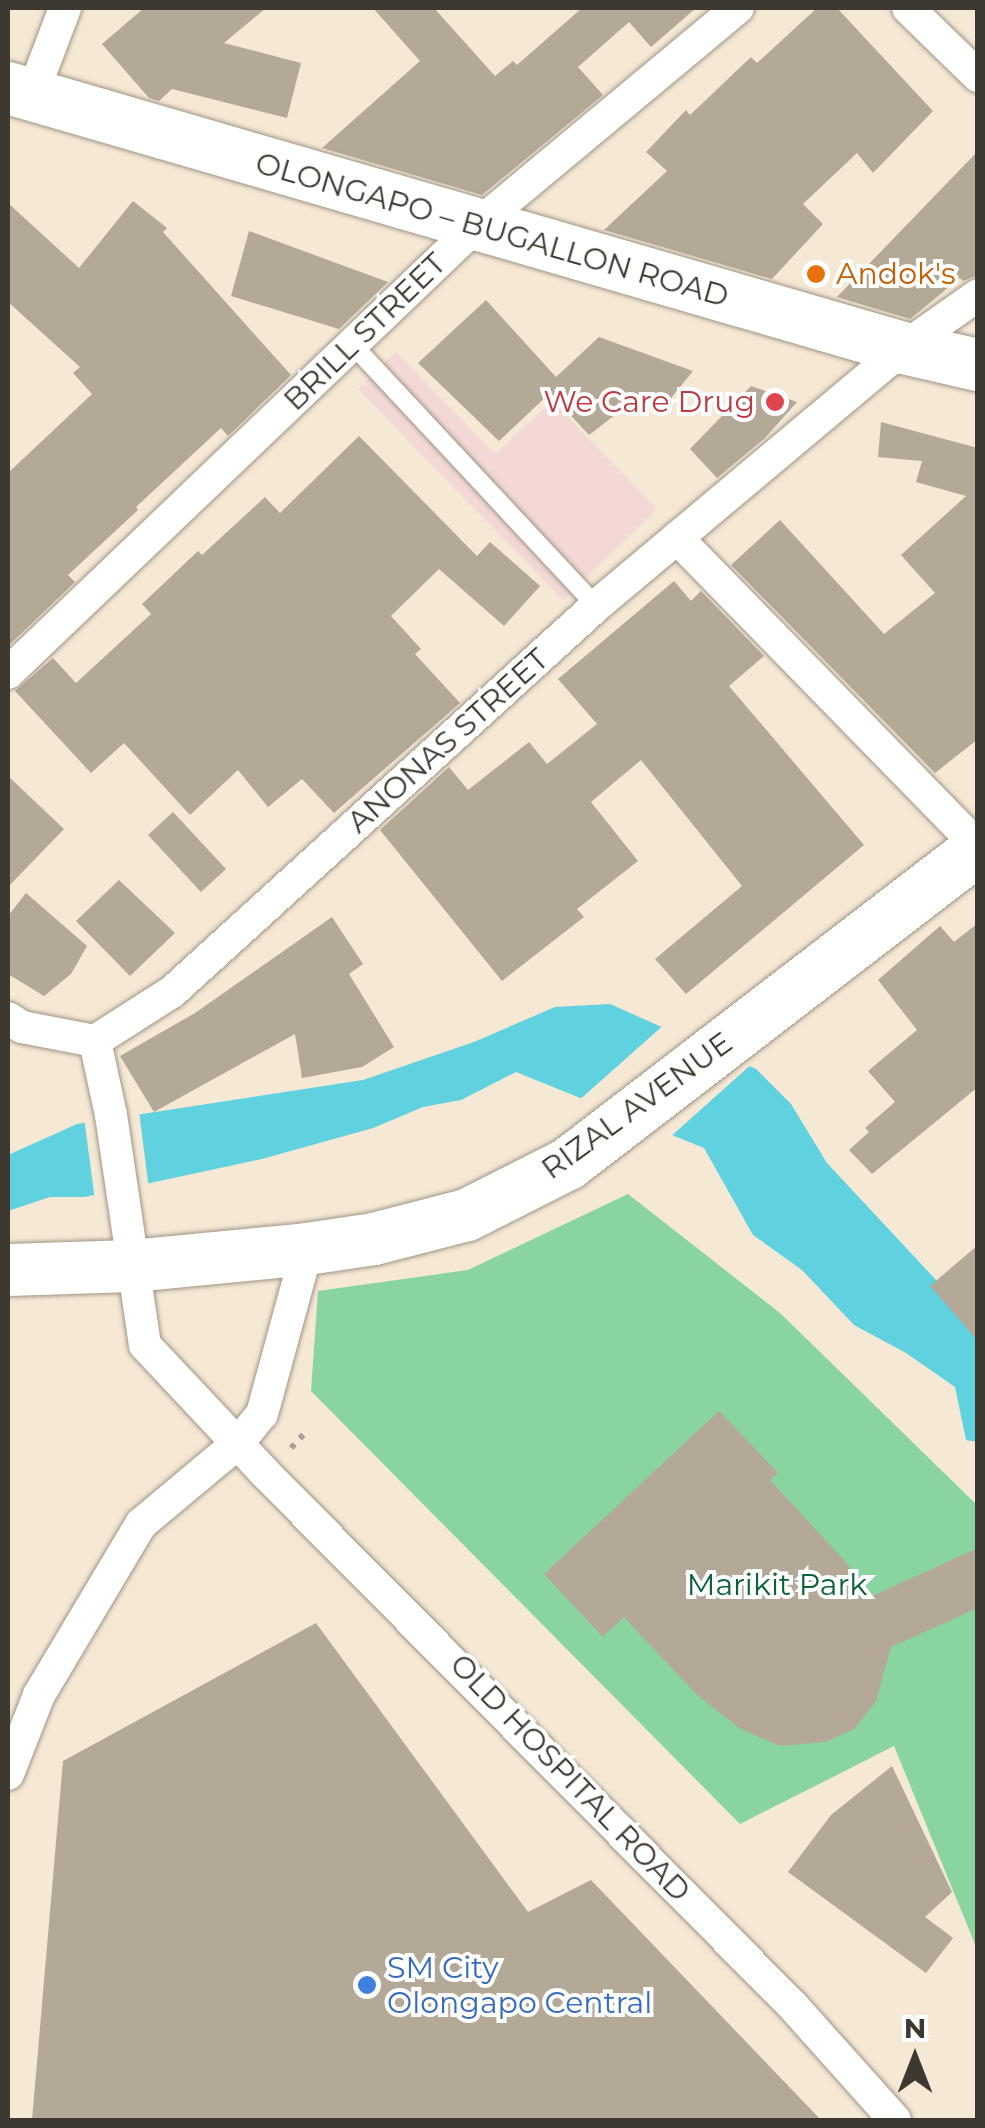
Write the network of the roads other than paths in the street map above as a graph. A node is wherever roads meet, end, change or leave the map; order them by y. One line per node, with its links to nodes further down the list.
1 (65, 8): 5 (street)
2 (738, 8): 6 (street, BRILL STREET)
3 (908, 8): 4 (street)
4 (978, 76)
5 (20, 92): 6 (main road, OLONGAPO – BUGALLON ROAD)
6 (476, 226): 8 (street, BRILL STREET); 9 (main road, OLONGAPO – BUGALLON ROAD)
7 (978, 295): 9 (street, ANONAS STREET)
8 (352, 344): 12 (lane); 13 (street, BRILL STREET)
9 (902, 348): 10 (main road, OLONGAPO – BUGALLON ROAD); 11 (street, ANONAS STREET)
10 (978, 364)
11 (677, 538): 12 (street, ANONAS STREET); 14 (street)
12 (596, 606): 16 (street, ANONAS STREET)
13 (8, 673)
14 (978, 848): 17 (main road, RIZAL AVENUE)
15 (8, 1018): 16 (street)
16 (94, 1041): 18 (street)
17 (307, 1248): 18 (main road, RIZAL AVENUE); 20 (street)
18 (132, 1266): 19 (main road, RIZAL AVENUE); 20 (street, OLD HOSPITAL ROAD)
19 (8, 1270)
20 (239, 1442): 21 (street); 22 (street, OLD HOSPITAL ROAD)
21 (8, 1774)
22 (896, 2120)

